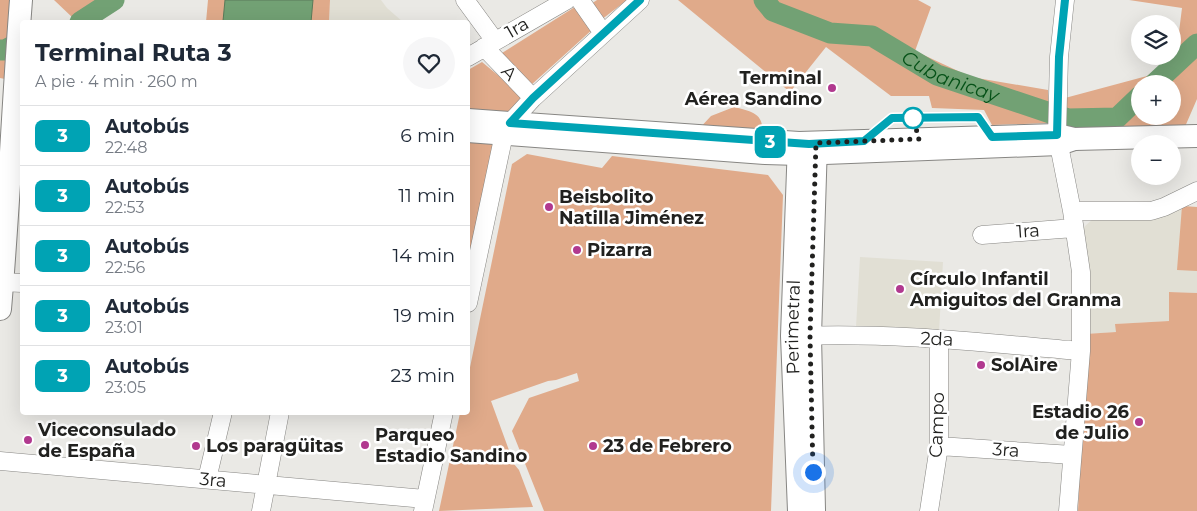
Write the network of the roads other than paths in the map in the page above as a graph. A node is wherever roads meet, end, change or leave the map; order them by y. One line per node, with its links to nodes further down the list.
1 (21, 0): 10 (main road)
2 (465, 0): 8 (street, A)
3 (567, 0): 8 (street, 1ra)
4 (580, 0): 7 (street)
5 (640, 0): 7 (street)
6 (1065, 0): 16 (street)
7 (603, 33): 11 (street)
8 (490, 44): 9 (street, 1ra); 11 (street, A)
9 (470, 55)
10 (16, 83): 19 (main road); 21 (main road)
11 (533, 98): 14 (street)
12 (470, 120): 14 (main road)
13 (20, 123): 21 (main road)
14 (507, 128): 15 (main road); 18 (main road); 18 (main road); 25 (street)
15 (470, 131)
16 (1062, 136): 17 (main road); 18 (main road); 18 (main road); 22 (street)
17 (1197, 136)
18 (807, 158): 27 (main road, Perimetral)
19 (0, 168)
20 (1197, 191): 22 (street, 1ra)
21 (5, 197): 24 (main road)
22 (1073, 220): 23 (street, 1ra); 29 (street)
23 (982, 234)
24 (8, 282): 26 (main road)
25 (470, 294)
26 (0, 309)
27 (801, 336): 28 (street, 2da); 40 (main road, Perimetral); 41 (main road, Perimetral)
28 (939, 339): 29 (street, 2da); 33 (street, Campo)
29 (1081, 351): 34 (street)
30 (222, 415): 36 (street)
31 (279, 415): 37 (street)
32 (443, 415): 38 (street)
33 (939, 446): 34 (street, 3ra); 42 (street, Campo)
34 (1072, 455): 43 (street)
35 (0, 461): 36 (street, 3ra)
36 (207, 479): 37 (street, 3ra)
37 (266, 484): 38 (street, 3ra); 39 (street)
38 (424, 505)
39 (261, 511)
40 (798, 511)
41 (814, 511)
42 (929, 511)
43 (1068, 511)

